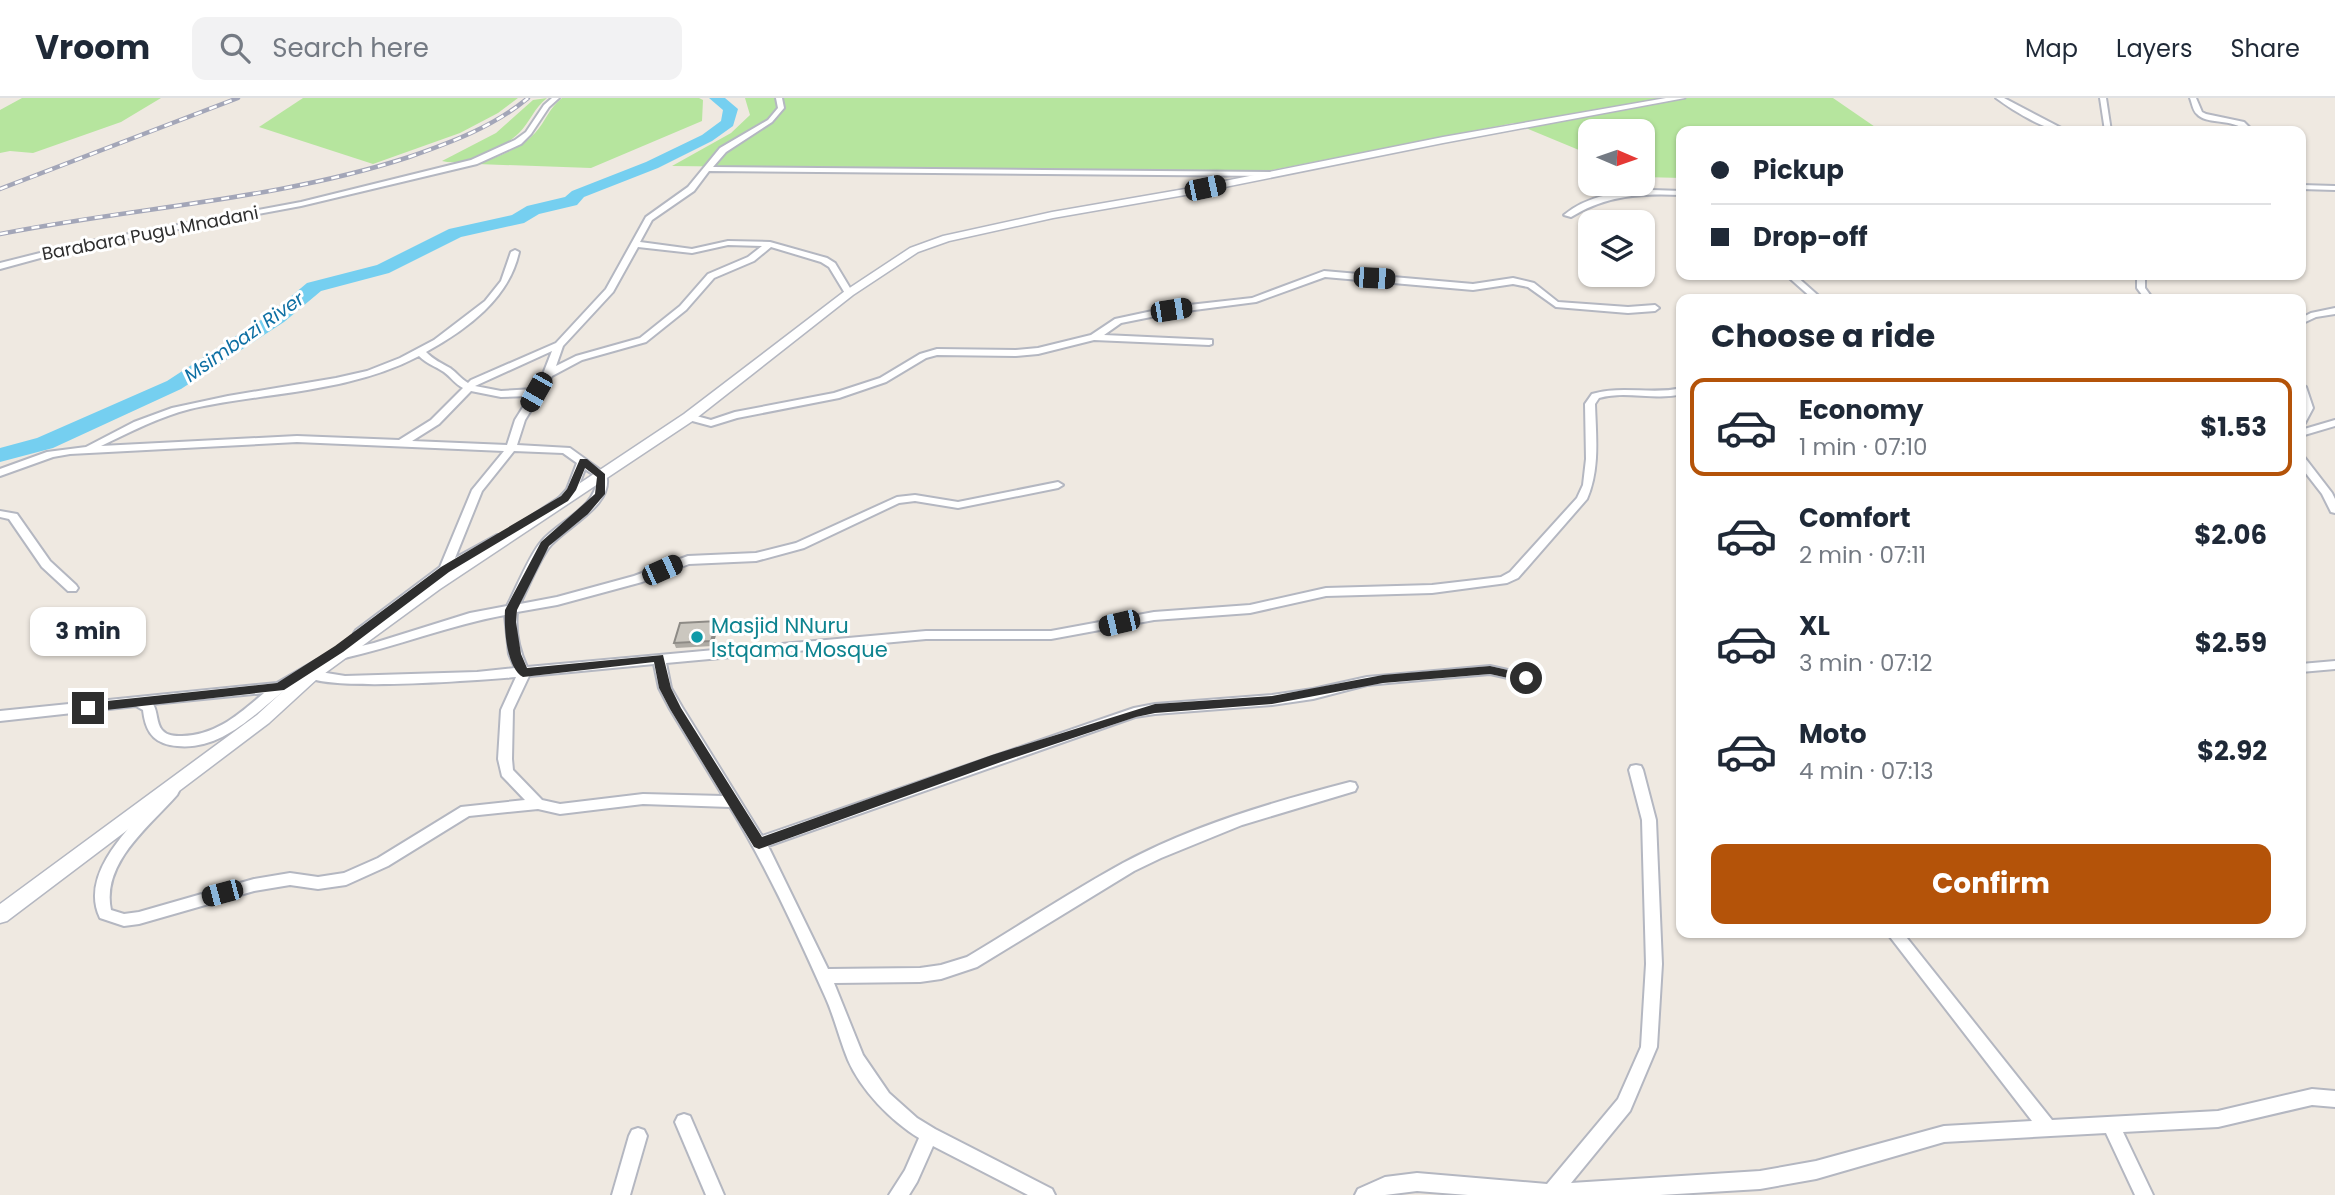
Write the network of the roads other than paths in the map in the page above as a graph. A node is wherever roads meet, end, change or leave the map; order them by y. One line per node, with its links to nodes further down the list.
1 (556, 98): 21 (street, Barabara Pugu Mnadani)
2 (779, 98): 10 (street)
3 (1681, 98): 11 (street)
4 (1999, 98): 7 (street)
5 (2103, 98): 8 (street)
6 (2193, 98): 9 (street)
7 (2052, 126)
8 (2107, 126)
9 (2243, 126)
10 (709, 169): 11 (street); 18 (street)
11 (1272, 174): 23 (street)
12 (2306, 182): 14 (street)
13 (2306, 187): 14 (street)
14 (2313, 187): 15 (street)
15 (2335, 188)
16 (1676, 193): 17 (street)
17 (1568, 215)
18 (636, 244): 19 (street); 30 (street)
19 (770, 244): 23 (street); 32 (street)
20 (514, 252): 31 (street)
21 (0, 265)
22 (1796, 280): 24 (street)
23 (849, 293): 38 (street)
24 (1812, 294)
25 (1655, 307): 28 (street)
26 (2335, 311): 27 (street)
27 (2306, 319)
28 (1094, 337): 29 (street); 38 (street)
29 (1209, 342)
30 (559, 345): 32 (street); 33 (street)
31 (421, 353): 33 (street); 43 (street)
32 (548, 374): 34 (street)
33 (468, 386): 34 (street); 41 (street)
34 (536, 392): 42 (street)
35 (1676, 393): 36 (street)
36 (1667, 395): 37 (street); 55 (street)
37 (1676, 398)
38 (689, 417): 47 (street)
39 (2335, 423): 40 (street)
40 (2306, 432)
41 (399, 444): 42 (street); 43 (street)
42 (510, 447): 44 (street); 51 (street)
43 (88, 449): 46 (street)
44 (583, 461): 47 (street); 51 (street)
45 (2306, 467): 49 (street)
46 (0, 473)
47 (602, 476): 53 (street); 54 (street)
48 (1058, 485): 53 (street)
49 (2335, 510)
50 (0, 514): 52 (street)
51 (445, 569): 61 (street)
52 (72, 588)
53 (511, 610): 54 (street); 58 (street)
54 (341, 655): 59 (street)
55 (659, 658): 58 (street); 67 (street)
56 (2335, 665): 57 (street)
57 (2306, 668)
58 (523, 673): 59 (street); 68 (street)
59 (311, 675): 65 (street)
60 (1526, 678): 69 (street)
61 (280, 687): 62 (street); 62 (street)
62 (138, 701): 63 (street)
63 (0, 716)
64 (1636, 770): 79 (street)
65 (188, 772): 68 (street); 70 (street)
66 (1349, 787): 72 (street)
67 (735, 802): 68 (street); 69 (street)
68 (538, 804)
69 (759, 843): 72 (street)
70 (0, 915)
71 (1898, 938): 76 (street)
72 (823, 976): 77 (street)
73 (2335, 1099): 75 (street)
74 (684, 1122): 81 (street)
75 (2111, 1126): 76 (street); 85 (street)
76 (2048, 1128): 79 (street)
77 (929, 1135): 82 (street); 83 (street)
78 (638, 1136): 80 (street)
79 (1551, 1193): 84 (street)
80 (621, 1195)
81 (715, 1195)
82 (898, 1195)
83 (1046, 1195)
84 (1364, 1195)
85 (2144, 1195)

